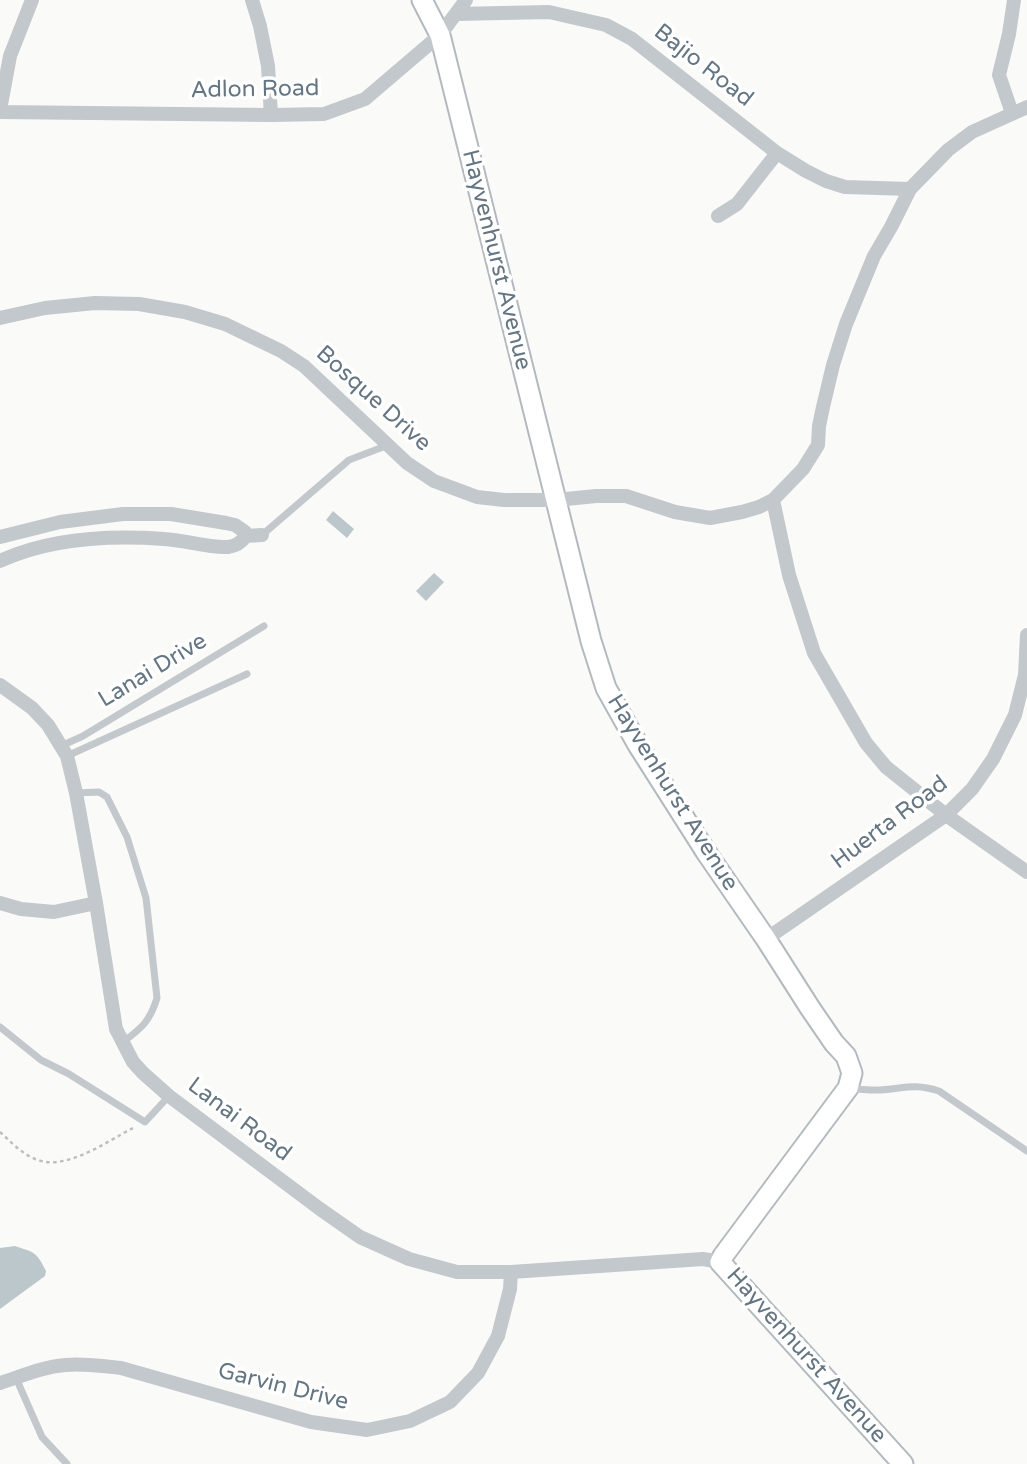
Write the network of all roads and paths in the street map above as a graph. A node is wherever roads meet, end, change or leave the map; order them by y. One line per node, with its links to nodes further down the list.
1 (32, 0): 9 (street)
2 (252, 0): 11 (street)
3 (422, 0): 7 (main road, Hayvenhurst Avenue)
4 (466, 0): 6 (street, Adlon Road)
5 (1014, 0): 10 (street)
6 (456, 14): 7 (street, Adlon Road); 12 (street, Bajio Road)
7 (440, 35): 11 (street, Adlon Road); 17 (main road, Hayvenhurst Avenue)
8 (1027, 107): 10 (street, Bosque Drive)
9 (0, 111): 11 (street, Adlon Road)
10 (1012, 113): 13 (street, Bosque Drive)
11 (271, 115)
12 (777, 153): 13 (street, Bajio Road); 14 (street)
13 (910, 190): 18 (street, Bosque Drive)
14 (718, 216)
15 (0, 318): 16 (street, Bosque Drive)
16 (390, 447): 17 (street, Bosque Drive); 20 (lane)
17 (556, 500): 18 (street, Bosque Drive); 33 (main road, Hayvenhurst Avenue)
18 (773, 500): 29 (street)
19 (246, 536): 20 (street); 21 (street); 22 (street)
20 (262, 536)
21 (0, 537)
22 (0, 561)
23 (264, 626): 27 (lane, Lanai Drive)
24 (1027, 635): 29 (street, Huerta Road)
25 (247, 674): 27 (lane)
26 (0, 685): 27 (street, Lanai Road)
27 (64, 751): 28 (street, Lanai Road)
28 (76, 793): 32 (street, Lanai Road); 35 (lane)
29 (946, 815): 30 (street); 33 (street, Huerta Road)
30 (1027, 872)
31 (0, 903): 32 (street)
32 (96, 903): 35 (street, Lanai Road)
33 (766, 939): 36 (main road, Hayvenhurst Avenue)
34 (0, 1027): 38 (lane)
35 (123, 1043): 37 (street, Lanai Road)
36 (848, 1088): 40 (lane); 41 (main road, Hayvenhurst Avenue)
37 (169, 1096): 38 (lane); 42 (street, Lanai Road)
38 (145, 1122): 39 (path)
39 (0, 1132)
40 (1027, 1151)
41 (720, 1262): 42 (street, Lanai Road); 46 (main road, Hayvenhurst Avenue)
42 (511, 1272): 43 (street, Garvin Drive)
43 (16, 1378): 44 (street, Garvin Drive); 45 (lane)
44 (0, 1383)
45 (68, 1464)
46 (903, 1464)

